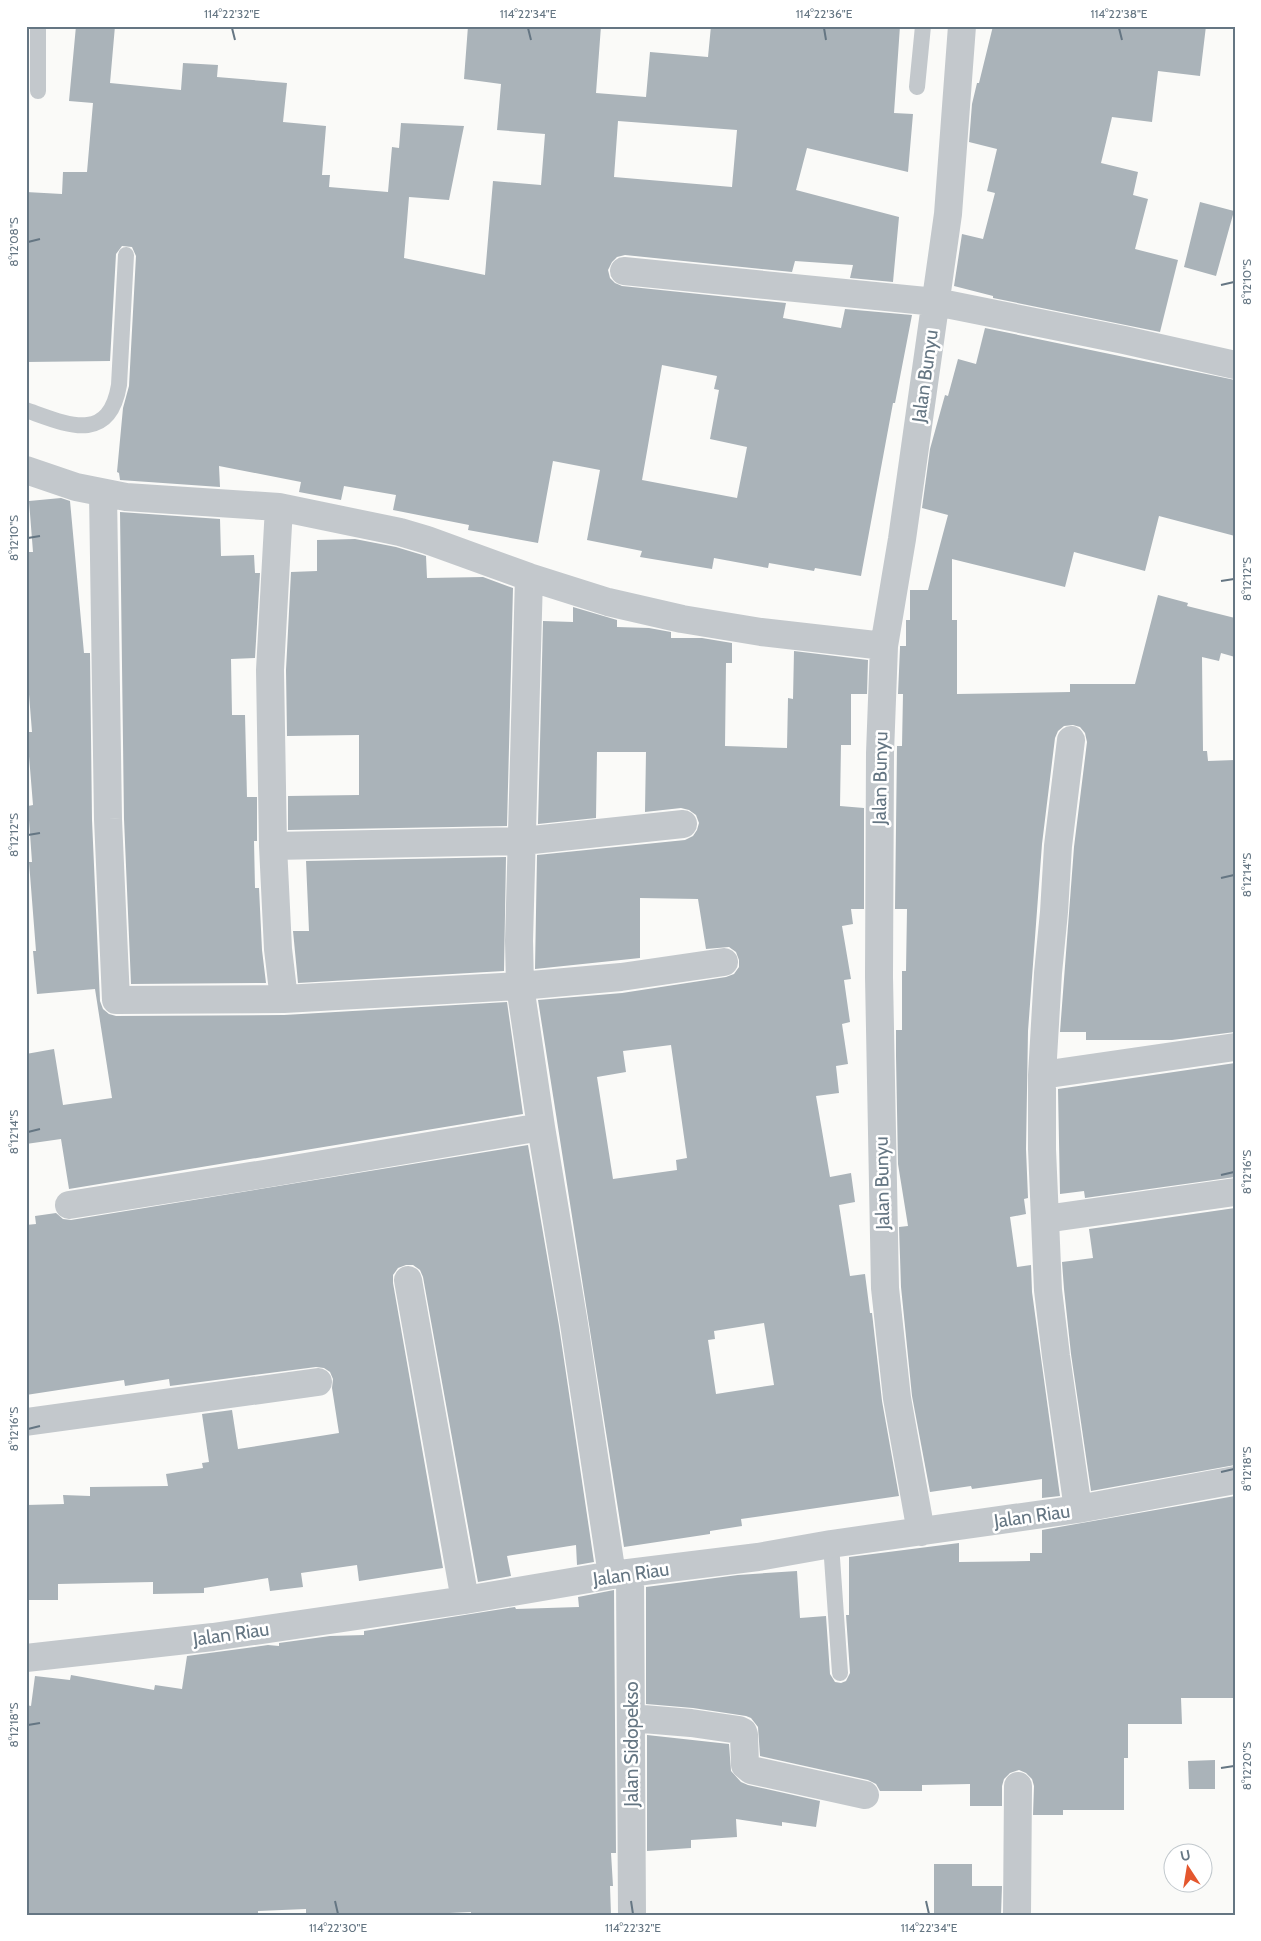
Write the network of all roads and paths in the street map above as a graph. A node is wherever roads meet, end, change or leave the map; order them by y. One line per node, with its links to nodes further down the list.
1 (38, 26): 5 (lane)
2 (923, 26): 4 (lane)
3 (962, 26): 8 (street, Jalan Bunyu)
4 (917, 87)
5 (38, 92)
6 (126, 255): 10 (lane)
7 (624, 271): 8 (street)
8 (936, 302): 9 (street); 15 (street, Jalan Bunyu)
9 (1235, 365)
10 (26, 410)
11 (26, 470): 12 (street)
12 (102, 493): 13 (street); 22 (street)
13 (279, 507): 14 (street); 19 (street)
14 (529, 577): 15 (street); 18 (street, Jalan Sidopekso)
15 (884, 646): 34 (street, Jalan Bunyu)
16 (1071, 740): 24 (street)
17 (683, 824): 18 (street)
18 (523, 841): 19 (street); 21 (street, Jalan Sidopekso)
19 (273, 846): 22 (street)
20 (724, 962): 21 (street)
21 (520, 986): 22 (street); 25 (street, Jalan Sidopekso)
22 (284, 1000)
23 (1235, 1047): 24 (street)
24 (1042, 1076): 28 (street)
25 (541, 1127): 27 (street); 36 (street, Jalan Sidopekso)
26 (1235, 1192): 28 (street)
27 (69, 1205)
28 (1044, 1219): 33 (street)
29 (408, 1280): 37 (street)
30 (318, 1382): 31 (street)
31 (26, 1422)
32 (1235, 1480): 33 (street, Jalan Riau)
33 (1078, 1509): 34 (street, Jalan Riau)
34 (921, 1532): 35 (street, Jalan Riau)
35 (832, 1544): 36 (street, Jalan Riau); 39 (lane)
36 (621, 1575): 37 (street, Jalan Riau); 40 (street, Jalan Sidopekso)
37 (465, 1600): 38 (street, Jalan Riau)
38 (26, 1658)
39 (840, 1673)
40 (631, 1718): 42 (street); 43 (street, Jalan Sidopekso)
41 (1018, 1786): 44 (street)
42 (865, 1794)
43 (632, 1915)
44 (1017, 1915)

